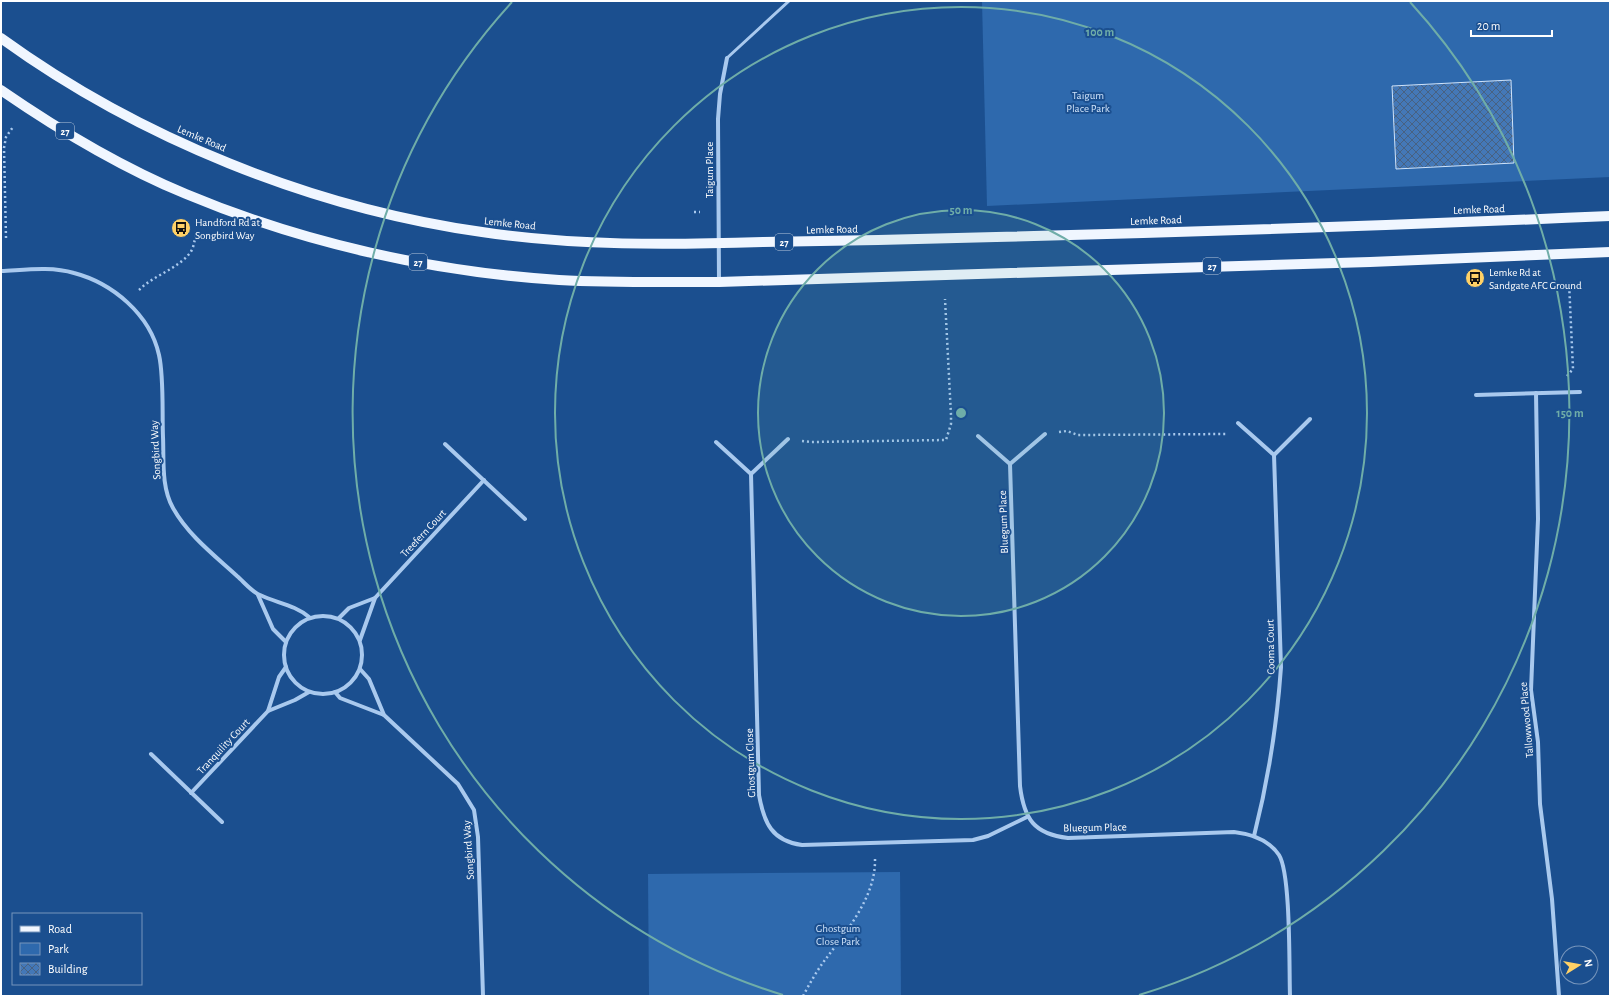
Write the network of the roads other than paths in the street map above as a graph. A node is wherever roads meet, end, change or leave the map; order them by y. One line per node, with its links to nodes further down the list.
1 (789, 1): 3 (lane)
2 (1, 38): 6 (main road, Lemke Road / 27)
3 (727, 58): 6 (street, Taigum Place)
4 (1, 90): 9 (main road, 27)
5 (1610, 216): 6 (main road, Lemke Road / 27)
6 (718, 243): 9 (street, Taigum Place)
7 (1610, 252): 9 (main road, 27)
8 (1, 271): 25 (street, Songbird Way)
9 (719, 282)
10 (1580, 392): 11 (street)
11 (1536, 393): 12 (street); 44 (street, Tallowwood Place)
12 (1476, 395)
13 (1310, 419): 20 (street)
14 (1238, 423): 20 (street)
15 (1045, 434): 21 (street)
16 (978, 436): 21 (street)
17 (788, 439): 22 (street)
18 (716, 442): 22 (street)
19 (445, 444): 23 (street)
20 (1274, 455): 41 (street, Cooma Court)
21 (1010, 464): 39 (street, Bluegum Place)
22 (751, 474): 39 (street, Ghostgum Close)
23 (484, 480): 24 (street); 26 (street, Treefern Court)
24 (525, 519)
25 (258, 595): 27 (street, Songbird Way); 30 (street, Songbird Way)
26 (375, 598): 28 (street, Treefern Court); 29 (street, Treefern Court)
27 (309, 617): 28 (street); 30 (street)
28 (339, 618): 29 (street)
29 (360, 640): 32 (street)
30 (286, 642): 31 (street)
31 (286, 667): 33 (street); 35 (street, Tranquility Court)
32 (360, 670): 34 (street); 36 (street, Songbird Way)
33 (309, 692): 34 (street); 35 (street, Tranquility Court)
34 (335, 692): 36 (street, Songbird Way)
35 (268, 711): 38 (street, Tranquility Court)
36 (384, 715): 42 (street, Songbird Way)
37 (151, 754): 38 (street)
38 (191, 793): 40 (street)
39 (1027, 817): 41 (street, Bluegum Place)
40 (222, 822)
41 (1254, 836): 43 (street, Bluegum Place)
42 (483, 996)
43 (1290, 996)
44 (1559, 996)

